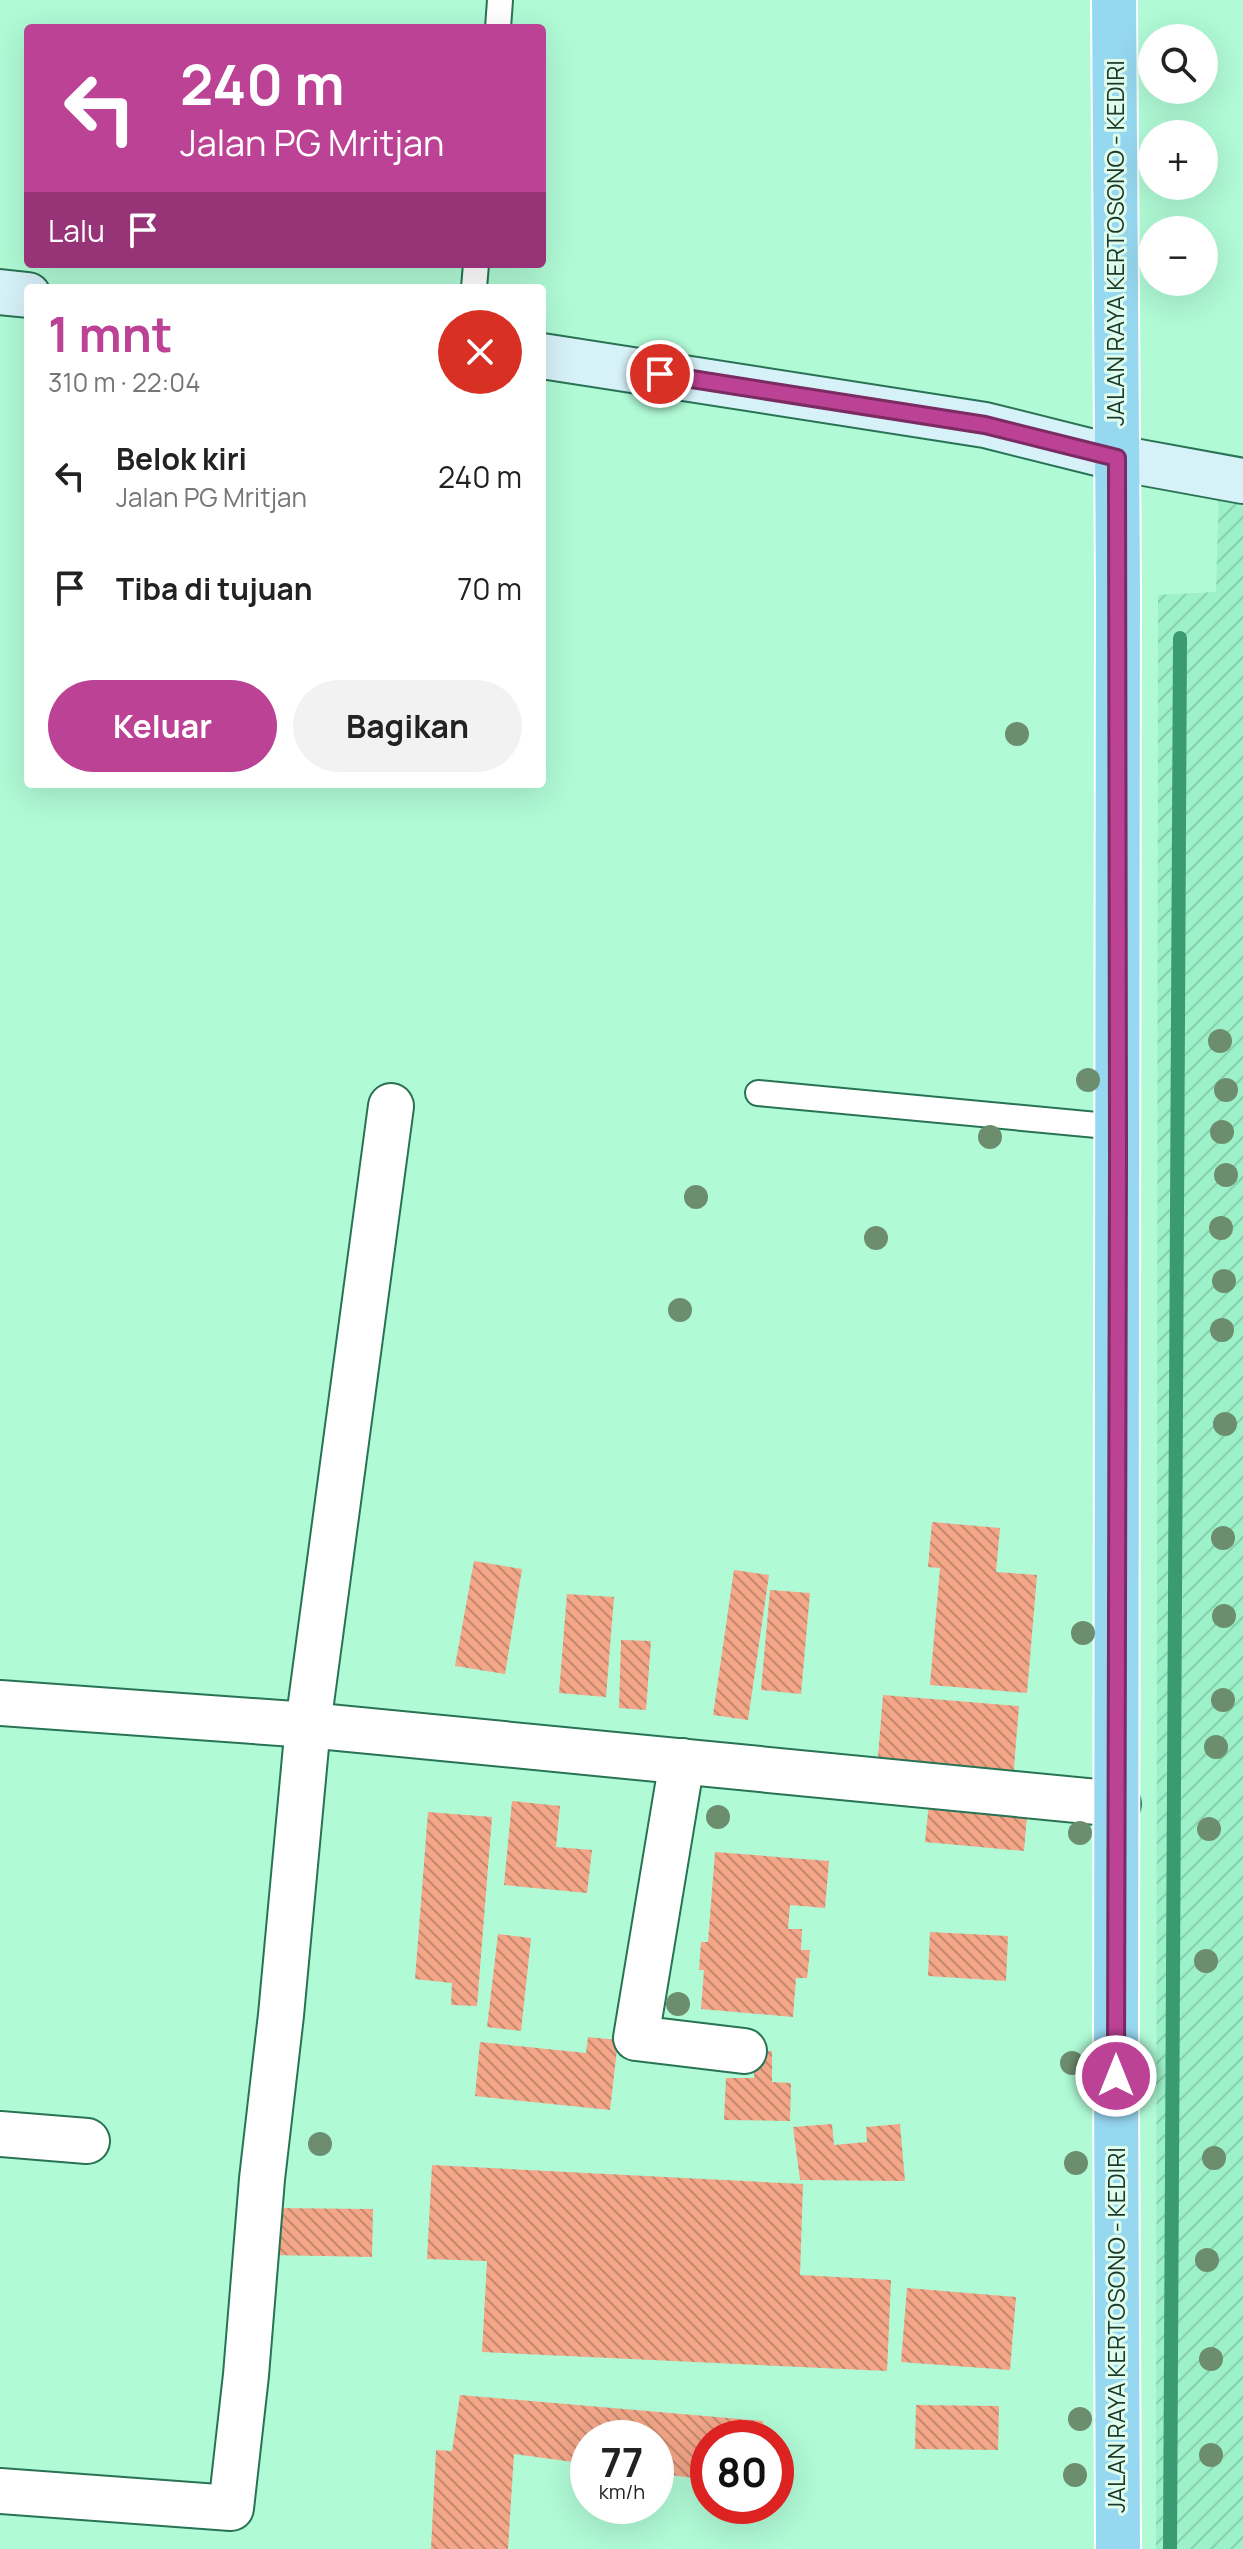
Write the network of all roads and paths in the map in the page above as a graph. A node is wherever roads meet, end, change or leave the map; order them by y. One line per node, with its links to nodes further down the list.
1 (500, 0): 3 (lane)
2 (1114, 0): 7 (highway, JALAN RAYA KERTOSONO - KEDIRI)
3 (498, 24)
4 (0, 292): 5 (main road)
5 (24, 295)
6 (546, 357): 7 (main road)
7 (1117, 458): 8 (main road); 11 (highway, JALAN RAYA KERTOSONO - KEDIRI)
8 (1243, 481)
9 (758, 1093): 11 (lane)
10 (391, 1106): 13 (street)
11 (1118, 1127): 15 (highway, JALAN RAYA KERTOSONO - KEDIRI)
12 (0, 1703): 13 (street)
13 (308, 1725): 14 (street); 19 (street)
14 (682, 1761): 15 (street); 16 (street)
15 (1118, 1804): 20 (highway, JALAN RAYA KERTOSONO - KEDIRI)
16 (744, 2051)
17 (0, 2134): 18 (street)
18 (87, 2141)
19 (0, 2491)
20 (1118, 2549)

